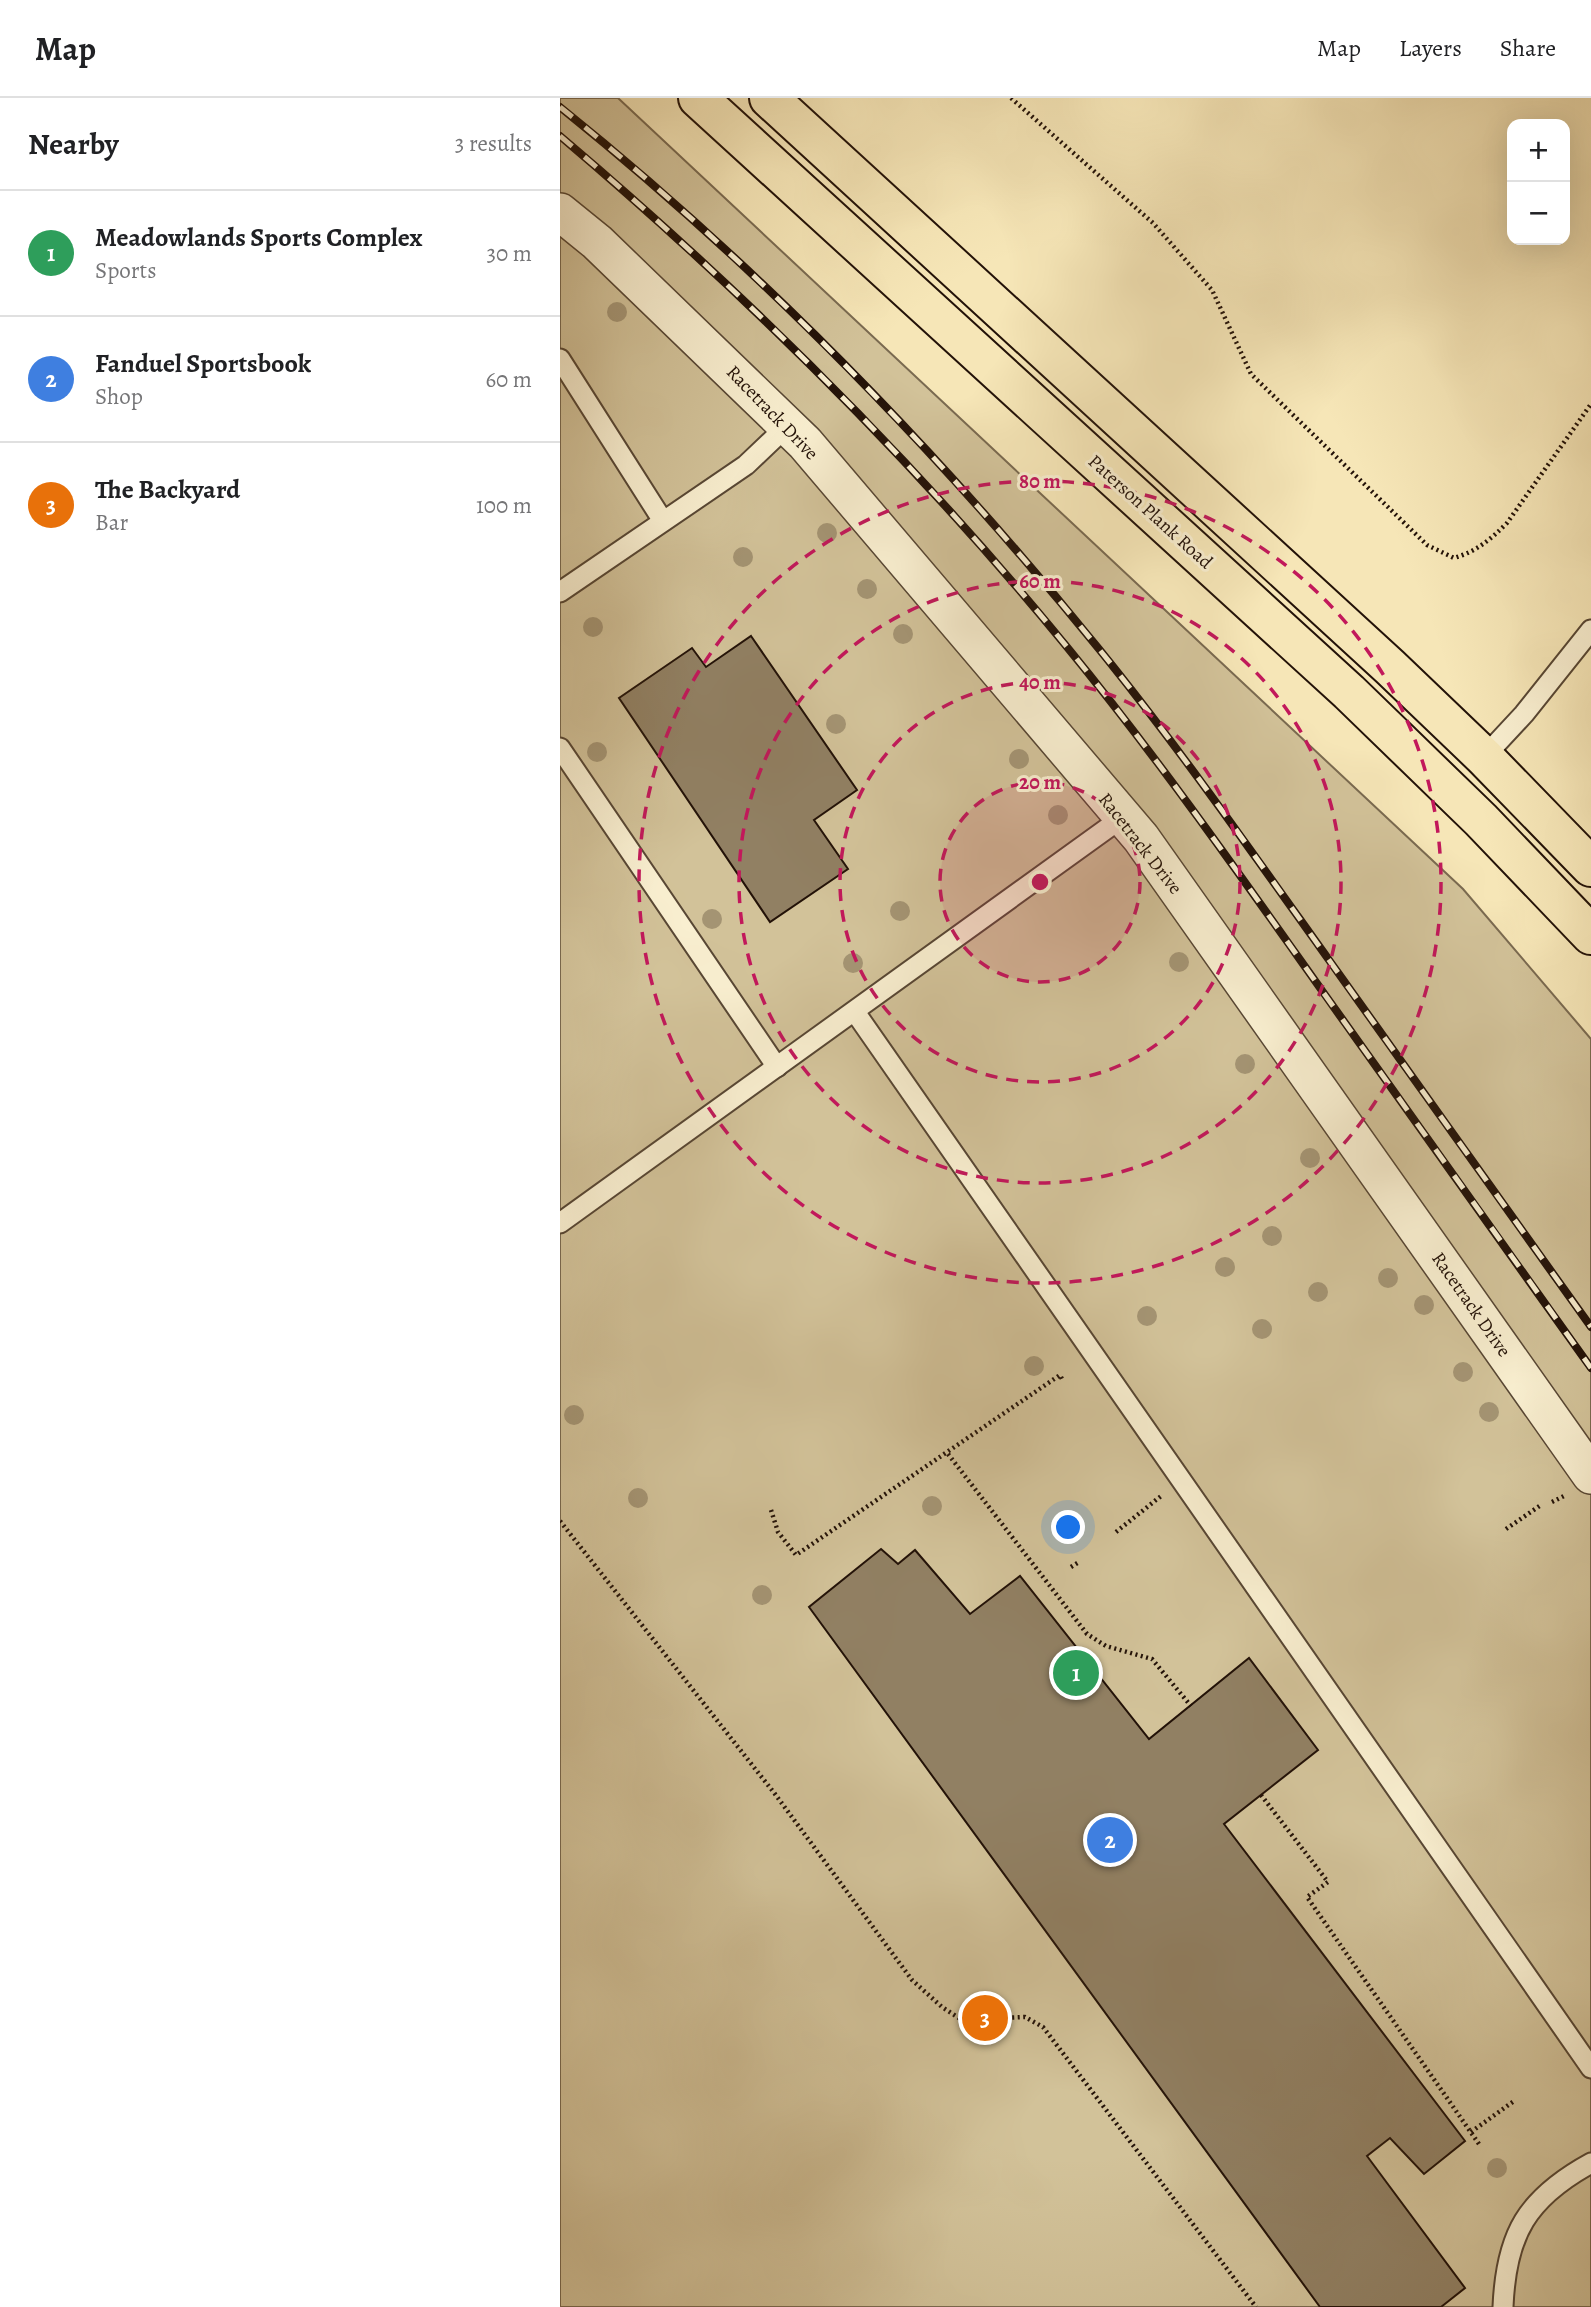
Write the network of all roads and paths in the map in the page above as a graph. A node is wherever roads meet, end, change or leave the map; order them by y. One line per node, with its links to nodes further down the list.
1 (698, 98): 15 (main road, Paterson Plank Road)
2 (769, 98): 12 (main road)
3 (1011, 98): 6 (path)
4 (560, 212): 7 (street, Racetrack Drive)
5 (560, 359): 8 (lane)
6 (1591, 404)
7 (788, 425): 8 (lane); 13 (street, Racetrack Drive)
8 (663, 521): 9 (lane)
9 (560, 592)
10 (1591, 630): 12 (lane)
11 (560, 748): 17 (lane)
12 (1484, 757): 14 (main road)
13 (1123, 817): 16 (lane); 21 (street, Racetrack Drive)
14 (1591, 867)
15 (1591, 935)
16 (855, 1012): 17 (lane); 32 (lane)
17 (777, 1067): 18 (lane)
18 (560, 1223)
19 (1063, 1381): 20 (path)
20 (947, 1454): 24 (path); 30 (path)
21 (1591, 1475)
22 (1161, 1496): 27 (path)
23 (1541, 1505): 26 (path)
24 (771, 1510)
25 (560, 1521): 37 (path)
26 (1506, 1529)
27 (1116, 1532)
28 (1079, 1562): 29 (path)
29 (1071, 1567)
30 (1191, 1706)
31 (1261, 1795): 34 (path)
32 (1591, 2068)
33 (1514, 2101): 34 (path)
34 (1471, 2132): 35 (path)
35 (1479, 2144)
36 (1591, 2163): 38 (lane)
37 (1256, 2307)
38 (1503, 2307)

